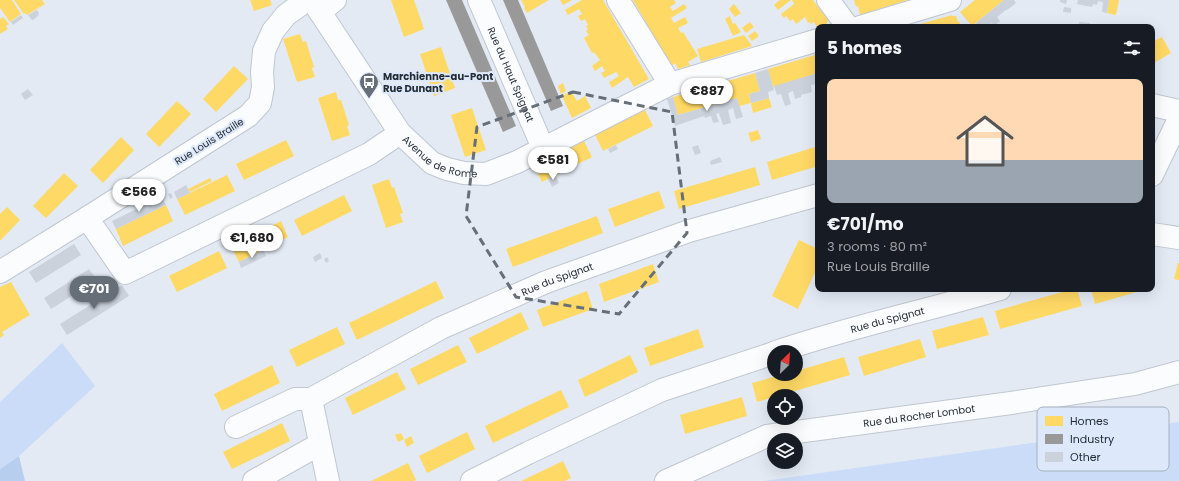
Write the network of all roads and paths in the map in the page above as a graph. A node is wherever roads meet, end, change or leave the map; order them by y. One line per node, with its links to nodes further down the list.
1 (479, 0): 14 (street, Rue du Haut Spignat)
2 (618, 0): 9 (street)
3 (828, 0): 6 (street)
4 (950, 0): 7 (street)
5 (319, 3): 13 (street, Avenue de Rome); 17 (street, Rue Louis Braille)
6 (846, 24)
7 (870, 24)
8 (815, 41): 9 (street, Avenue de Rome)
9 (670, 84): 14 (street, Avenue de Rome)
10 (1155, 107): 11 (street)
11 (1179, 111)
12 (1179, 120): 15 (street)
13 (400, 133): 14 (street, Avenue de Rome); 17 (street)
14 (543, 148)
15 (1155, 170)
16 (815, 196): 25 (street, Rue du Spignat)
17 (87, 218): 20 (street, Rue Louis Braille)
18 (1155, 234): 19 (street)
19 (1179, 238)
20 (0, 272)
21 (990, 292): 22 (street, Rue du Spignat)
22 (796, 345)
23 (767, 355): 30 (street, Rue du Spignat)
24 (1179, 372): 31 (street, Rue du Rocher Lombot)
25 (311, 399): 26 (street, Rue du Spignat); 27 (street)
26 (236, 427)
27 (320, 444): 28 (street); 29 (street)
28 (254, 481)
29 (328, 481)
30 (472, 481)
31 (666, 481)

